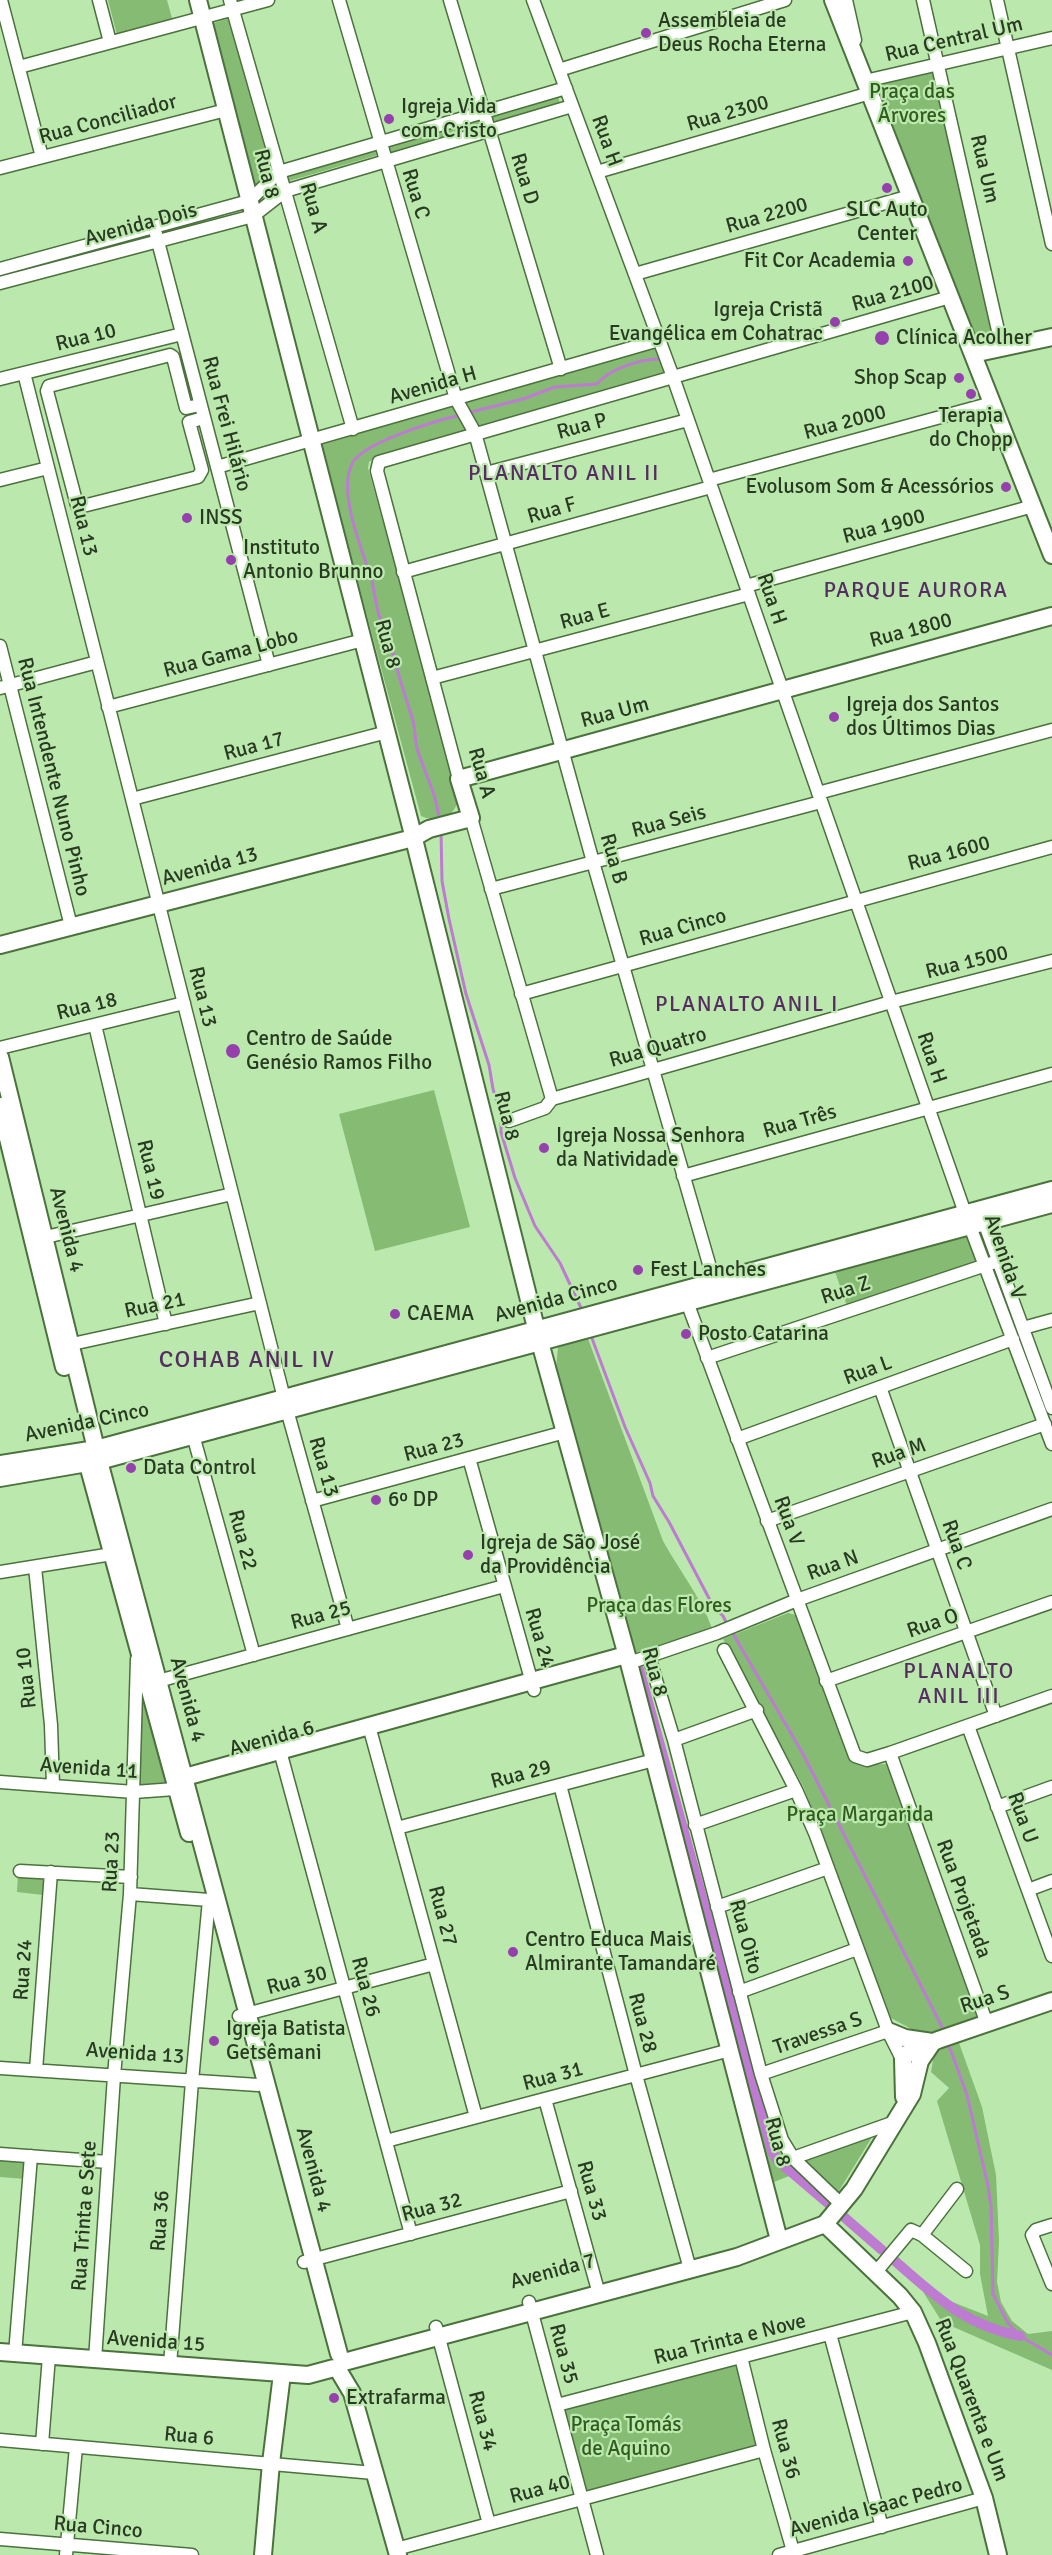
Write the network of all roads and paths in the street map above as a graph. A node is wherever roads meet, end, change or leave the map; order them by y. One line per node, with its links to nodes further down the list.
1 (1, 0): 15 (street)
2 (99, 0): 17 (street)
3 (198, 0): 14 (street, Rua 8)
4 (268, 0): 13 (street)
5 (339, 0): 28 (street, Rua C)
6 (450, 0): 26 (street, Rua D)
7 (533, 0): 21 (street, Rua H)
8 (785, 0): 21 (street)
9 (833, 0): 22 (street)
10 (846, 0): 22 (street)
11 (923, 0): 19 (street, Rua Um)
12 (997, 0): 18 (street)
13 (231, 5): 14 (street); 32 (street, Rua A)
14 (203, 18): 17 (street); 25 (street, Rua 8)
15 (3, 21): 20 (street)
16 (1052, 38): 18 (street, Rua Central Um)
17 (110, 42): 20 (street)
18 (1008, 48): 19 (street, Rua Central Um); 39 (street)
19 (937, 64): 22 (street, Rua Central Um); 47 (street, Rua Um)
20 (19, 67): 29 (street)
21 (559, 70): 23 (street, Rua H)
22 (865, 80): 33 (street, Rua 2300); 35 (street)
23 (566, 88): 24 (street, Rua H); 26 (street)
24 (572, 106): 27 (street); 33 (street, Rua H)
25 (226, 110): 29 (street, Rua Conciliador); 36 (street, Rua 8)
26 (484, 112): 27 (street, Rua D); 28 (street)
27 (489, 130): 30 (street); 49 (street, Rua D)
28 (380, 142): 30 (street, Rua C); 32 (street)
29 (42, 157): 31 (street, Rua Conciliador)
30 (385, 161): 34 (street); 53 (street, Rua C)
31 (0, 168)
32 (279, 172): 34 (street, Rua A); 36 (street, Avenida Dois)
33 (597, 172): 41 (street, Rua H)
34 (285, 191): 36 (street, Avenida Dois); 59 (street, Rua A)
35 (910, 196): 41 (street, Rua 2200); 43 (street)
36 (251, 209): 37 (street, Avenida Dois); 38 (street, Avenida Dois); 60 (street, Rua 8)
37 (154, 227): 38 (street, Rua Frei Hilário); 40 (street, Avenida Dois)
38 (157, 241): 42 (street, Avenida Dois); 44 (street, Rua Frei Hilário)
39 (1052, 244)
40 (0, 269)
41 (634, 274): 46 (street, Rua H)
42 (0, 283)
43 (950, 297): 48 (street); 51 (street, Rua 2100)
44 (182, 334): 50 (street, Rua 10); 61 (street, Rua Frei Hilário)
45 (1052, 337): 47 (street)
46 (659, 340): 49 (street, Avenida H); 51 (street, Rua H)
47 (1002, 348): 48 (street)
48 (973, 354): 54 (street)
49 (561, 369): 53 (street, Avenida H)
50 (24, 374): 52 (street, Rua 10); 62 (street, Rua 13)
51 (673, 377): 57 (street, Rua H); 58 (street)
52 (0, 379)
53 (456, 399): 58 (street, Rua C); 59 (street, Avenida H)
54 (992, 403): 65 (street, Rua 2000); 66 (street)
55 (195, 406): 56 (street)
56 (200, 419)
57 (688, 420): 63 (street, Rua P); 65 (street, Rua H)
58 (469, 422): 63 (street, Rua B); 69 (street, Rua A)
59 (353, 429): 60 (street, Avenida H)
60 (311, 442): 61 (street, Avenida H); 72 (street, Rua 8)
61 (217, 467): 76 (street, Rua Frei Hilário)
62 (48, 468): 64 (street); 75 (street, Rua 13)
63 (486, 472): 67 (street, Rua B)
64 (0, 480)
65 (710, 483): 67 (street, Rua F); 70 (street, Rua H)
66 (1033, 506): 68 (street); 70 (street, Rua 1900)
67 (506, 544): 69 (street, Rua F); 74 (street, Rua B)
68 (1052, 555)
69 (403, 573): 77 (street, Rua A)
70 (747, 590): 74 (street, Rua E); 79 (street, Rua H)
71 (1052, 616): 79 (street, Rua 1800)
72 (363, 640): 76 (street, Rua Gama Lobo); 82 (street, Rua 8)
73 (0, 646): 78 (street, Rua Intendente Nuno Pinho)
74 (535, 651): 77 (street, Rua E); 83 (street, Rua B)
75 (97, 662): 78 (street); 80 (street, Rua 13)
76 (269, 665): 80 (street, Rua Gama Lobo)
77 (432, 678): 84 (street, Rua A)
78 (5, 686): 94 (street, Rua Intendente Nuno Pinho)
79 (782, 690): 83 (street, Rua Um); 85 (street, Rua H)
80 (108, 707): 86 (street, Rua 13)
81 (1052, 730): 85 (street, Rua Seis)
82 (387, 732): 86 (street, Rua 17); 88 (street, Rua 8)
83 (563, 750): 84 (street, Rua Um); 90 (street, Rua B)
84 (459, 778): 87 (street, Rua A)
85 (820, 798): 90 (street, Rua Seis); 93 (street, Rua H)
86 (132, 799): 92 (street, Rua 13)
87 (471, 818): 88 (street, Avenida 13); 91 (street, Rua A)
88 (412, 833): 92 (street, Avenida 13); 128 (street, Rua 8)
89 (1052, 847): 93 (street, Rua 1600)
90 (593, 862): 91 (street, Rua Seis); 98 (street, Rua B)
91 (491, 889): 99 (street, Rua A)
92 (157, 899): 94 (street, Avenida 13); 101 (street, Rua 13)
93 (855, 900): 98 (street, Rua Cinco); 100 (street, Rua H)
94 (69, 921): 95 (street, Avenida 13); 96 (street, Avenida 13)
95 (0, 935)
96 (0, 945)
97 (1052, 961): 100 (street, Rua 1500)
98 (623, 965): 99 (street, Rua Cinco); 105 (street, Rua B)
99 (521, 994): 107 (street, Rua A)
100 (891, 1002): 105 (street, Rua Quatro); 109 (street, Rua H)
101 (184, 1003): 102 (street, Rua 18); 113 (street, Rua 13)
102 (95, 1025): 103 (street, Rua 18); 116 (street, Rua 19)
103 (0, 1048)
104 (0, 1057): 114 (street, Avenida 4)
105 (653, 1070): 107 (street, Rua Quatro); 111 (street, Rua B)
106 (1052, 1074): 109 (street, Rua Três)
107 (552, 1099): 110 (street, Rua Quatro)
108 (0, 1106): 114 (street, Avenida 4)
109 (927, 1107): 111 (street, Rua Três); 117 (street, Rua H)
110 (509, 1120)
111 (683, 1176): 121 (street, Rua B)
112 (1052, 1190): 117 (street, Avenida Cinco)
113 (232, 1194): 116 (street); 123 (street, Rua 13)
114 (30, 1204): 118 (street, Avenida 4)
115 (1052, 1204): 117 (street, Avenida Cinco)
116 (141, 1215): 118 (street); 126 (street, Rua 19)
117 (973, 1221): 119 (street, Avenida V); 120 (street, Avenida V); 121 (street, Avenida Cinco)
118 (38, 1239): 130 (street, Avenida 4)
119 (998, 1261): 120 (street, Rua Z); 127 (street, Avenida V)
120 (985, 1266): 129 (street, Avenida V); 131 (street, Rua Z)
121 (716, 1287): 122 (street, Avenida Cinco); 124 (street, Avenida Cinco)
122 (687, 1302): 124 (street, Avenida Cinco); 131 (street, Rua V)
123 (260, 1303): 126 (street, Rua 21); 133 (street, Rua 13)
124 (611, 1315): 128 (street, Avenida Cinco)
125 (1052, 1320): 127 (street)
126 (166, 1324): 130 (street, Rua 21)
127 (1023, 1328): 134 (street, Avenida V)
128 (538, 1335): 133 (street, Avenida Cinco); 136 (street, Rua 8)
129 (1013, 1339): 132 (street, Rua L); 135 (street, Avenida V)
130 (65, 1346): 140 (street, Avenida 4)
131 (707, 1358): 138 (street, Rua V)
132 (880, 1387): 138 (street, Rua L); 143 (street, Rua C)
133 (286, 1404): 137 (street, Avenida Cinco); 140 (street, Avenida Cinco); 145 (street, Rua 13)
134 (1052, 1408)
135 (1045, 1424): 139 (street, Avenida V); 143 (street, Rua M)
136 (565, 1432): 141 (street, Rua 23); 161 (street, Rua 8)
137 (193, 1435): 140 (street, Avenida Cinco); 159 (street, Rua 22)
138 (737, 1439): 147 (street, Rua V)
139 (1052, 1444)
140 (92, 1456): 142 (street, Avenida Cinco); 144 (street, Avenida Cinco); 149 (street, Avenida 4); 163 (street, Avenida 4)
141 (469, 1458): 145 (street, Rua 23); 152 (street, Rua 24)
142 (0, 1464)
143 (909, 1471): 147 (street, Rua M); 148 (street, Rua C)
144 (0, 1478)
145 (312, 1501): 155 (street, Rua 13)
146 (1052, 1509): 148 (street, Rua N)
147 (767, 1521): 153 (street, Rua V)
148 (937, 1549): 153 (street, Rua N); 156 (street, Rua C)
149 (112, 1554): 150 (street); 157 (street, Avenida 4)
150 (35, 1567): 151 (street); 177 (street, Rua 10)
151 (0, 1572)
152 (504, 1586): 155 (street, Rua 25); 164 (street, Rua 24)
153 (796, 1600): 160 (street, Rua N); 162 (street, Rua V)
154 (1052, 1602): 156 (street, Rua O)
155 (348, 1629): 159 (street, Rua 25)
156 (966, 1633): 162 (street, Rua O); 167 (street, Rua C)
157 (138, 1649): 163 (street, Avenida 4); 180 (street, Rua 23)
158 (724, 1650): 166 (street)
159 (254, 1655): 163 (street, Rua 25)
160 (649, 1657): 161 (street, Rua N); 170 (street, Rua Oito)
161 (627, 1659): 164 (street, Avenida 6); 173 (street, Rua 8)
162 (826, 1681): 171 (street, Rua V)
163 (153, 1683): 175 (street, Avenida 4)
164 (533, 1686): 169 (street, Avenida 6)
165 (1052, 1696): 167 (street)
166 (757, 1710): 170 (street); 179 (street)
167 (996, 1716): 168 (street)
168 (968, 1726): 171 (street); 181 (street, Rua U)
169 (370, 1730): 172 (street, Avenida 6); 183 (street, Rua 27)
170 (674, 1740): 182 (street, Rua Oito)
171 (890, 1754): 200 (street, Rua Projetada)
172 (282, 1755): 175 (street, Avenida 6); 196 (street, Rua 26)
173 (654, 1760): 176 (street, Rua 29); 203 (street, Rua 8)
174 (0, 1782): 177 (street, Avenida 11)
175 (183, 1784): 180 (street, Avenida 11); 191 (street, Avenida 4)
176 (560, 1785): 183 (street, Rua 29); 208 (street, Rua 28)
177 (53, 1786): 180 (street, Avenida 11)
178 (1052, 1787): 181 (street)
179 (796, 1790): 182 (street); 184 (street)
180 (134, 1792): 187 (street, Rua 23)
181 (997, 1807): 189 (street, Rua U)
182 (695, 1825): 192 (street, Rua Oito)
183 (397, 1828): 195 (street, Rua 27)
184 (828, 1868): 192 (street); 193 (street)
185 (20, 1870): 186 (street)
186 (51, 1872): 187 (street); 206 (street, Rua 24)
187 (131, 1877): 190 (street, Rua 23)
188 (1052, 1881): 189 (street)
189 (1028, 1890): 194 (street, Rua U)
190 (130, 1894): 191 (street); 209 (street, Rua 23)
191 (213, 1899): 199 (street, Avenida 4); 210 (street)
192 (717, 1907): 197 (street, Rua Oito)
193 (857, 1949): 197 (street); 201 (street)
194 (1052, 1956)
195 (434, 1964): 196 (street, Rua 30); 214 (street, Rua 27)
196 (345, 1989): 199 (street, Rua 30); 215 (street, Rua 26)
197 (739, 1992): 207 (street, Rua Oito)
198 (1051, 2004): 200 (street, Rua S)
199 (244, 2015): 211 (street, Avenida 4)
200 (987, 2024): 202 (street, Rua S)
201 (888, 2031): 202 (street); 204 (street); 207 (street, Travessa S)
202 (936, 2041): 204 (street)
203 (730, 2050): 208 (street, Rua 31); 227 (street, Rua 8)
204 (911, 2059): 213 (street, Avenida 7)
205 (0, 2068): 206 (street, Avenida 13)
206 (36, 2070): 209 (street, Avenida 13)
207 (761, 2074): 218 (street, Rua Oito)
208 (636, 2075): 212 (street, Rua 31); 229 (street, Rua 28)
209 (114, 2076): 210 (street, Avenida 13); 219 (street, Rua Trinta e Sete)
210 (192, 2081): 211 (street, Avenida 13); 243 (street, Rua 36)
211 (262, 2084): 228 (street, Avenida 4)
212 (545, 2099): 214 (street, Rua 31); 221 (street, Rua 33)
213 (897, 2116): 218 (street); 222 (street, Avenida 7)
214 (476, 2117): 215 (street, Rua 31)
215 (386, 2141): 225 (street, Rua 26)
216 (0, 2154): 217 (street)
217 (32, 2156): 219 (street); 238 (street)
218 (793, 2158): 222 (street, Rua Oito)
219 (108, 2162): 241 (street, Rua Trinta e Sete)
220 (957, 2189): 226 (street)
221 (571, 2191): 225 (street, Rua 32); 233 (street, Rua 33)
222 (842, 2205): 223 (street, Avenida 7)
223 (825, 2224): 227 (street, Avenida 7); 231 (street, Rua Quarenta e Um)
224 (1052, 2225): 232 (street)
225 (411, 2234): 228 (street, Rua 32)
226 (922, 2235): 230 (street); 231 (street)
227 (779, 2240): 229 (street, Avenida 7)
228 (309, 2261): 242 (street, Avenida 4)
229 (688, 2264): 233 (street, Avenida 7)
230 (966, 2271)
231 (876, 2272): 235 (street, Rua Quarenta e Um)
232 (1052, 2284)
233 (598, 2289): 234 (street, Avenida 7)
234 (531, 2307): 236 (street, Avenida 7); 245 (street, Rua 35)
235 (913, 2312): 237 (street, Rua Trinta e Nove); 252 (street, Rua Quarenta e Um)
236 (437, 2332): 242 (street, Avenida 7); 254 (street, Rua 34)
237 (830, 2334): 240 (street, Rua Trinta e Nove); 255 (street)
238 (7, 2353): 239 (street, Avenida 15)
239 (49, 2356): 241 (street, Avenida 15); 247 (street)
240 (741, 2357): 245 (street, Rua Trinta e Nove); 249 (street, Rua 36)
241 (95, 2360): 243 (street, Avenida 15)
242 (336, 2361): 244 (street, Avenida 15); 251 (street, Avenida 4)
243 (170, 2365): 244 (street, Avenida 15)
244 (282, 2374): 250 (street)
245 (557, 2405): 253 (street, Rua 35)
246 (0, 2440): 247 (street, Rua 6)
247 (42, 2444): 248 (street, Rua 6)
248 (76, 2447): 250 (street, Rua 6); 257 (street)
249 (764, 2450): 253 (street, Rua 40); 258 (street, Rua 36)
250 (271, 2463): 251 (street, Rua 6); 261 (street)
251 (374, 2473): 259 (street, Avenida 4)
252 (984, 2498): 255 (street, Avenida Isaac Pedro); 264 (street, Rua Quarenta e Um)
253 (582, 2499): 254 (street, Rua 40); 262 (street, Rua 35)
254 (489, 2524): 259 (street, Rua 40)
255 (882, 2527): 258 (street, Avenida Isaac Pedro)
256 (0, 2539): 257 (street, Rua Cinco)
257 (67, 2550): 260 (street, Rua Cinco)
258 (793, 2551): 263 (street, Avenida Isaac Pedro)
259 (397, 2552)
260 (192, 2555)
261 (263, 2555)
262 (597, 2555)
263 (779, 2555)
264 (998, 2555)

